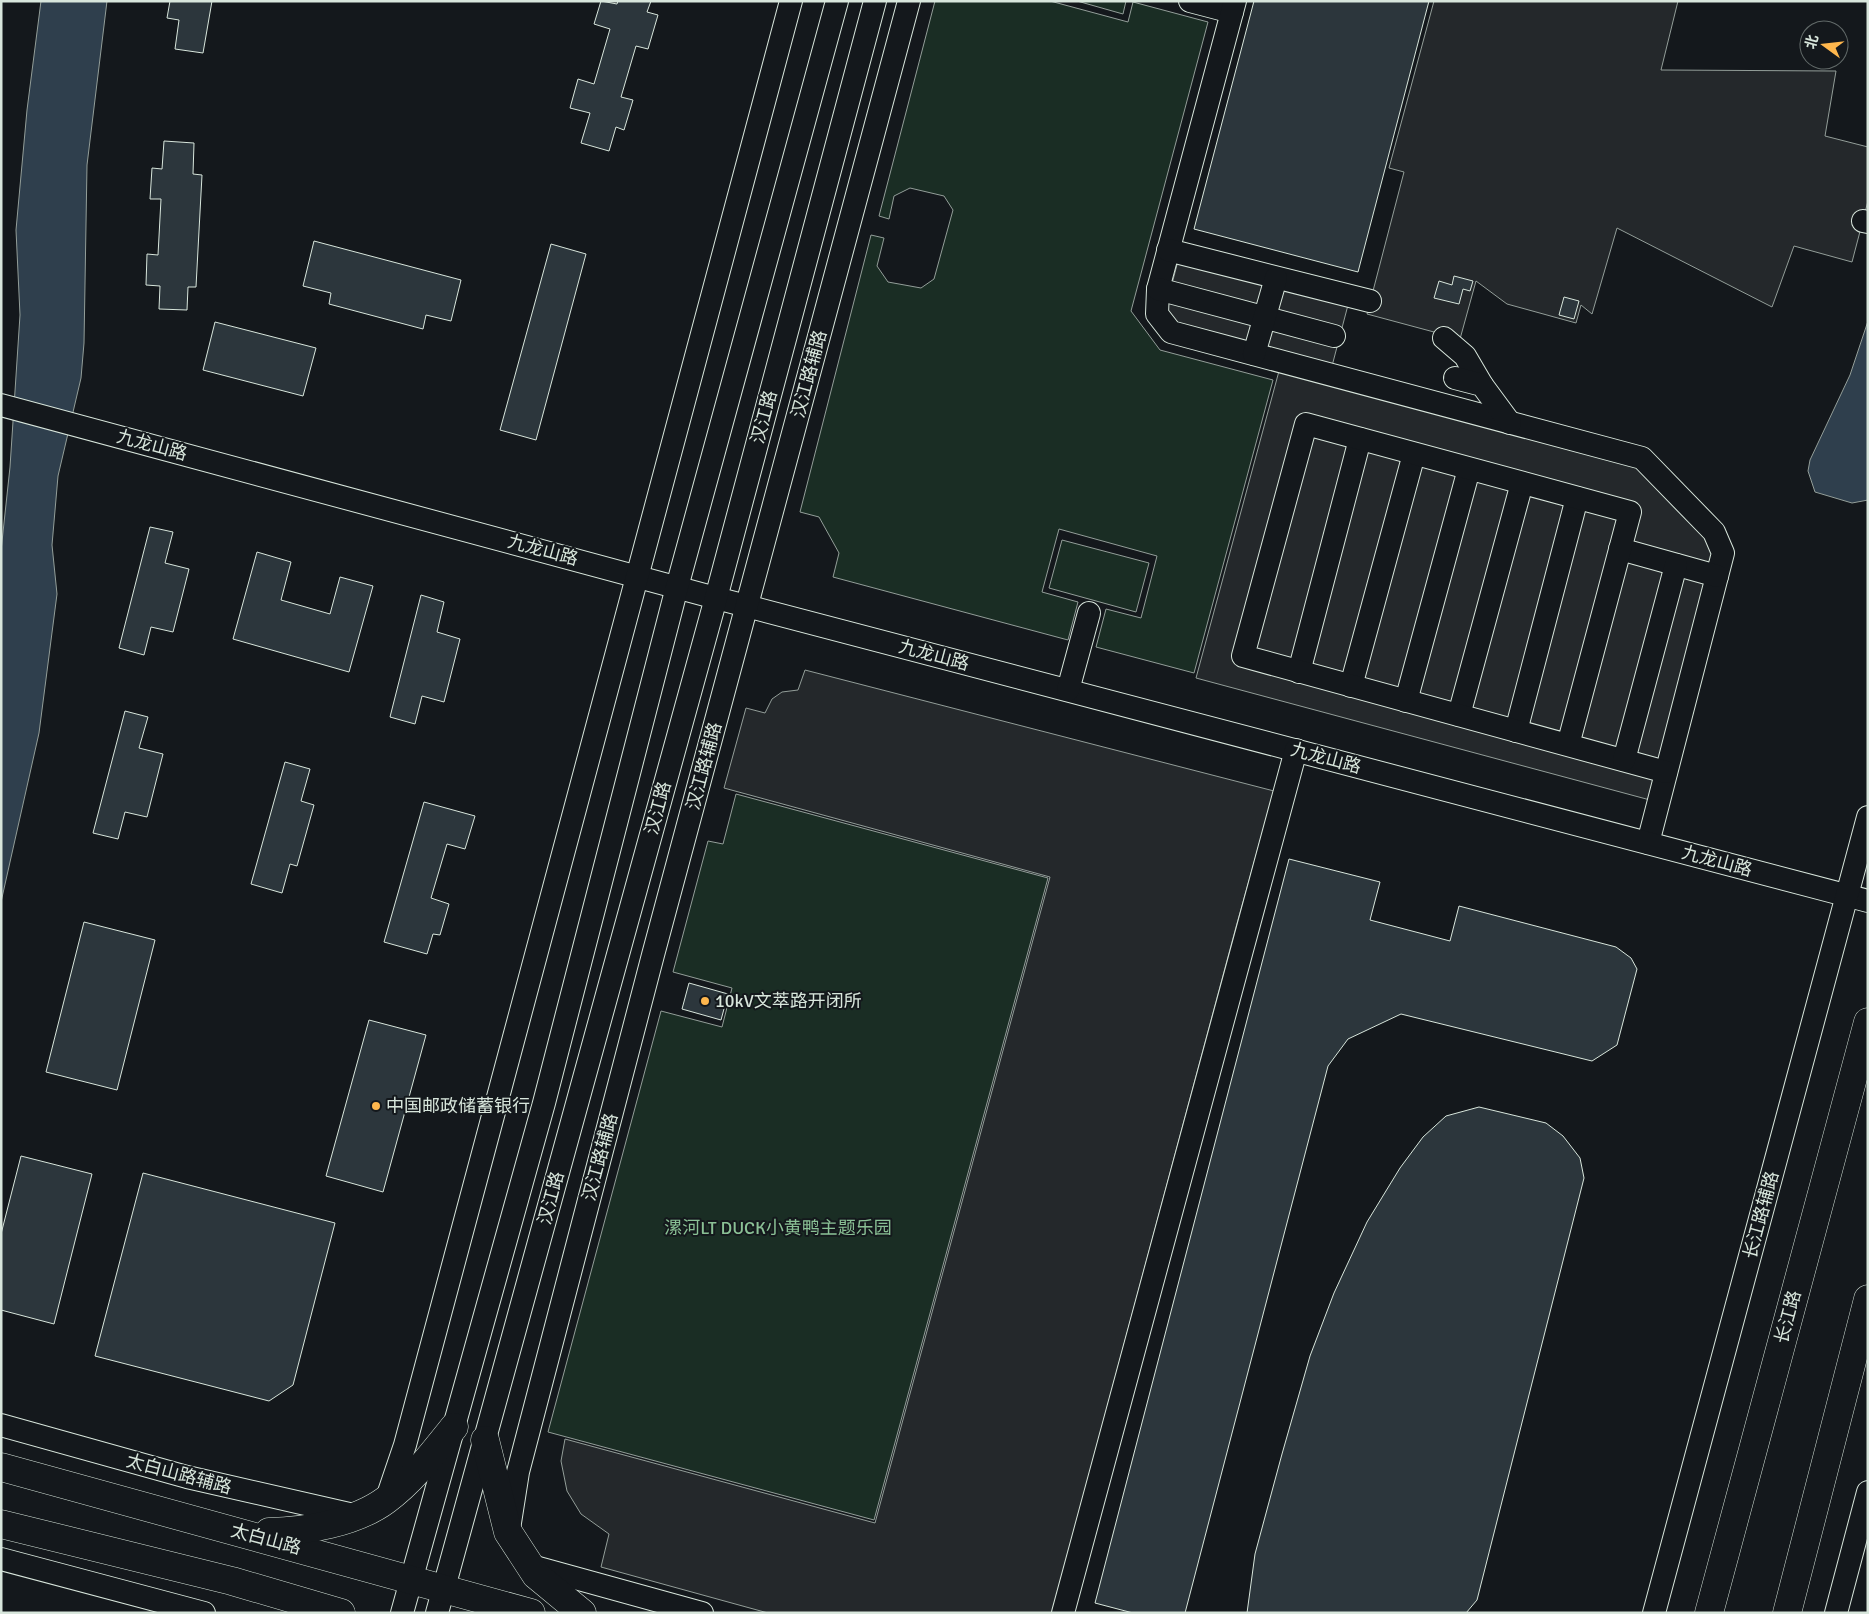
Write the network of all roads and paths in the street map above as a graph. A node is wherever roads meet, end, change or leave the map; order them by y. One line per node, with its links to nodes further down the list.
1 (791, 1): 26 (street)
2 (837, 1): 28 (street, 汉江路)
3 (876, 1): 29 (street, 汉江路)
4 (908, 1): 30 (street, 汉江路辅路)
5 (1190, 1): 6 (street)
6 (1234, 7): 7 (street)
7 (1168, 250): 8 (street); 9 (street)
8 (1276, 278): 10 (street); 11 (street)
9 (1158, 289): 11 (street); 14 (street)
10 (1370, 302)
11 (1264, 318): 12 (street); 14 (street)
12 (1334, 336)
13 (1444, 338): 16 (street)
14 (1254, 354): 18 (street)
15 (1455, 378): 16 (street)
16 (1482, 385): 18 (street)
17 (9, 407): 26 (street, 九龙山路)
18 (1510, 423): 27 (street)
19 (1360, 439): 20 (street); 32 (street); 32 (street)
20 (1414, 454): 21 (street); 33 (street)
21 (1469, 468): 22 (street); 35 (street)
22 (1522, 483): 23 (street); 36 (street)
23 (1577, 498): 24 (street); 37 (street)
24 (1620, 549): 25 (street); 38 (street)
25 (1676, 564): 27 (street); 40 (street)
26 (637, 576): 28 (street, 九龙山路); 52 (street)
27 (1717, 576): 41 (street)
28 (677, 586): 29 (street, 九龙山路); 48 (street, 汉江路)
29 (716, 598): 30 (street, 九龙山路); 49 (street, 汉江路)
30 (747, 606): 34 (street, 九龙山路); 55 (street, 汉江路辅路)
31 (1089, 614): 34 (street)
32 (1299, 672): 33 (street)
33 (1351, 686): 35 (street)
34 (1068, 690): 39 (street, 九龙山路)
35 (1406, 701): 36 (street)
36 (1459, 715): 37 (street)
37 (1516, 731): 38 (street)
38 (1568, 745): 40 (street)
39 (1296, 750): 43 (street, 九龙山路); 69 (street)
40 (1624, 760): 41 (street)
41 (1666, 772): 43 (street)
42 (1868, 817): 44 (street, 长江路辅路)
43 (1648, 843): 44 (street, 九龙山路)
44 (1857, 898): 70 (street, 长江路辅路)
45 (1868, 1022): 71 (main road, 长江路)
46 (1868, 1299): 72 (main road)
47 (1, 1426): 53 (street, 太白山路辅路)
48 (454, 1427): 52 (main road); 59 (street, 汉江路)
49 (485, 1440): 55 (main road); 61 (street, 汉江路)
50 (1, 1467): 56 (main road, 太白山路)
51 (1868, 1492): 73 (street)
52 (386, 1501): 53 (main road)
53 (358, 1516): 56 (main road)
54 (1, 1524): 60 (main road)
55 (508, 1532): 58 (main road)
56 (246, 1533): 59 (main road, 太白山路)
57 (1, 1559): 62 (street)
58 (528, 1565): 67 (main road); 68 (street)
59 (411, 1579): 61 (main road, 太白山路); 65 (street, 汉江路)
60 (232, 1581): 63 (main road); 64 (main road)
61 (440, 1601): 66 (main road, 太白山路)
62 (204, 1613)
63 (275, 1613)
64 (341, 1613)
65 (402, 1613)
66 (531, 1613)
67 (582, 1613)
68 (702, 1613)
69 (1063, 1613)
70 (1654, 1613)
71 (1709, 1613)
72 (1787, 1613)
73 (1836, 1613)

